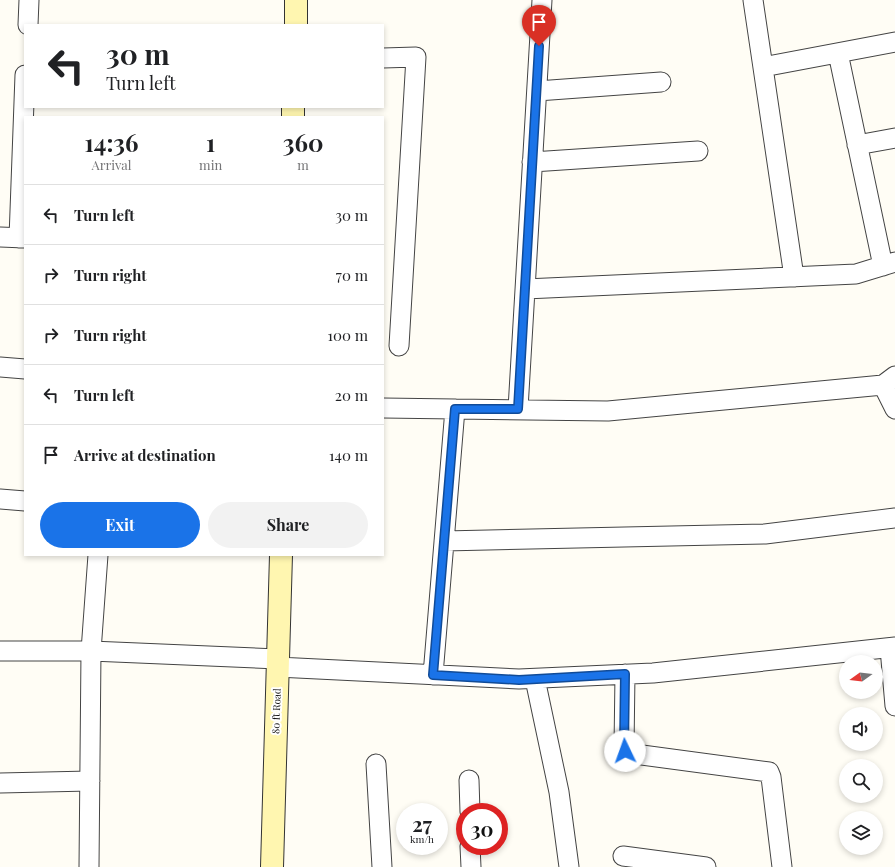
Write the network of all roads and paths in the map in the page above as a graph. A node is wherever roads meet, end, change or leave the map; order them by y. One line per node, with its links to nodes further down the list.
1 (29, 0): 5 (street)
2 (296, 0): 6 (street)
3 (542, 0): 13 (street)
4 (752, 0): 10 (street)
5 (28, 24)
6 (296, 24)
7 (895, 42): 8 (street)
8 (838, 53): 10 (street); 15 (street)
9 (384, 58): 22 (street)
10 (763, 67): 20 (street)
11 (661, 82): 13 (street)
12 (24, 90): 18 (street)
13 (537, 91): 17 (street)
14 (895, 138): 15 (street)
15 (857, 145): 19 (street)
16 (698, 151): 17 (street)
17 (532, 162): 21 (street)
18 (14, 237)
19 (889, 264): 20 (street)
20 (794, 277): 21 (street)
21 (525, 289): 28 (street)
22 (399, 346)
23 (0, 367): 24 (street)
24 (24, 369)
25 (889, 380): 28 (street); 29 (street)
26 (384, 408): 27 (street)
27 (455, 409): 28 (street); 33 (street)
28 (518, 409)
29 (895, 409)
30 (0, 499): 31 (street)
31 (24, 501)
32 (895, 518): 33 (street)
33 (444, 541): 41 (street)
34 (98, 556): 37 (street)
35 (281, 556): 39 (street, 80 ft Road)
36 (893, 648): 40 (street); 43 (street)
37 (91, 651): 38 (street); 39 (street); 46 (street)
38 (0, 652)
39 (278, 663): 41 (street); 52 (street, 80 ft Road)
40 (625, 674): 42 (street); 57 (street)
41 (433, 675): 42 (street)
42 (535, 679): 55 (street)
43 (895, 706)
44 (376, 764): 53 (street)
45 (469, 780): 48 (street)
46 (90, 781): 47 (street); 51 (street)
47 (0, 783)
48 (470, 803)
49 (470, 855): 54 (street)
50 (623, 856): 56 (street)
51 (89, 867)
52 (272, 867)
53 (382, 867)
54 (471, 867)
55 (569, 867)
56 (706, 867)
57 (782, 867)

